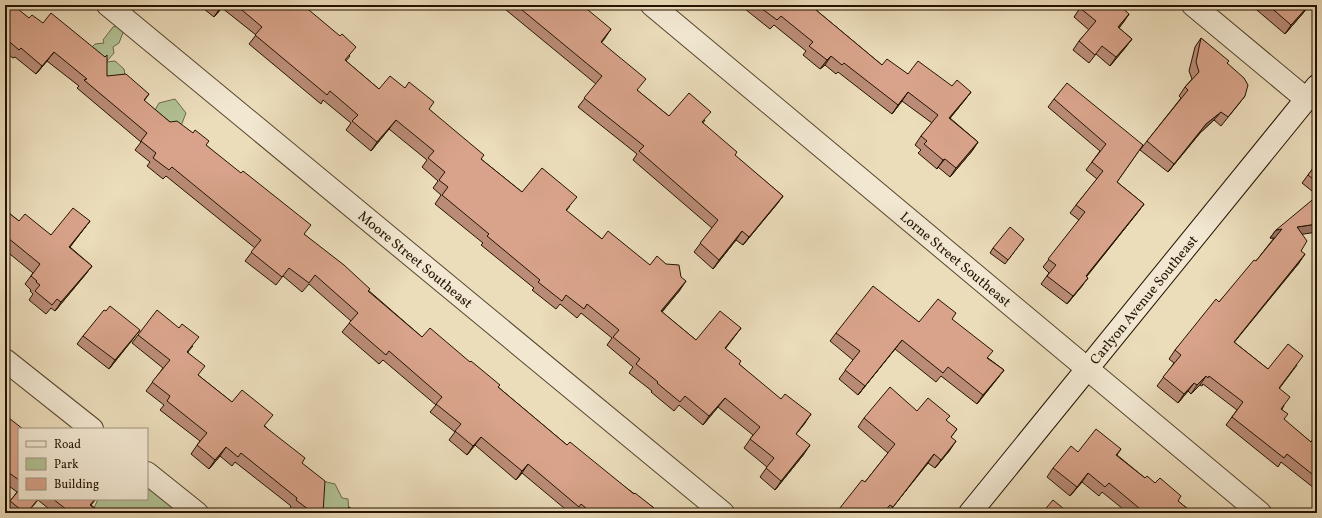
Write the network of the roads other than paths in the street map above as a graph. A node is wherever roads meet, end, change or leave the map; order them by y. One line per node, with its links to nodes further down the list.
1 (108, 5): 10 (street, Moore Street Southeast)
2 (652, 5): 6 (street, Lorne Street Southeast)
3 (1193, 5): 4 (street)
4 (1312, 93): 6 (street, Carlyon Avenue Southeast)
5 (5, 360): 7 (street)
6 (1087, 369): 11 (street, Carlyon Avenue Southeast); 12 (street, Lorne Street Southeast)
7 (91, 428)
8 (148, 474): 9 (street)
9 (197, 513)
10 (723, 513)
11 (970, 513)
12 (1260, 513)

